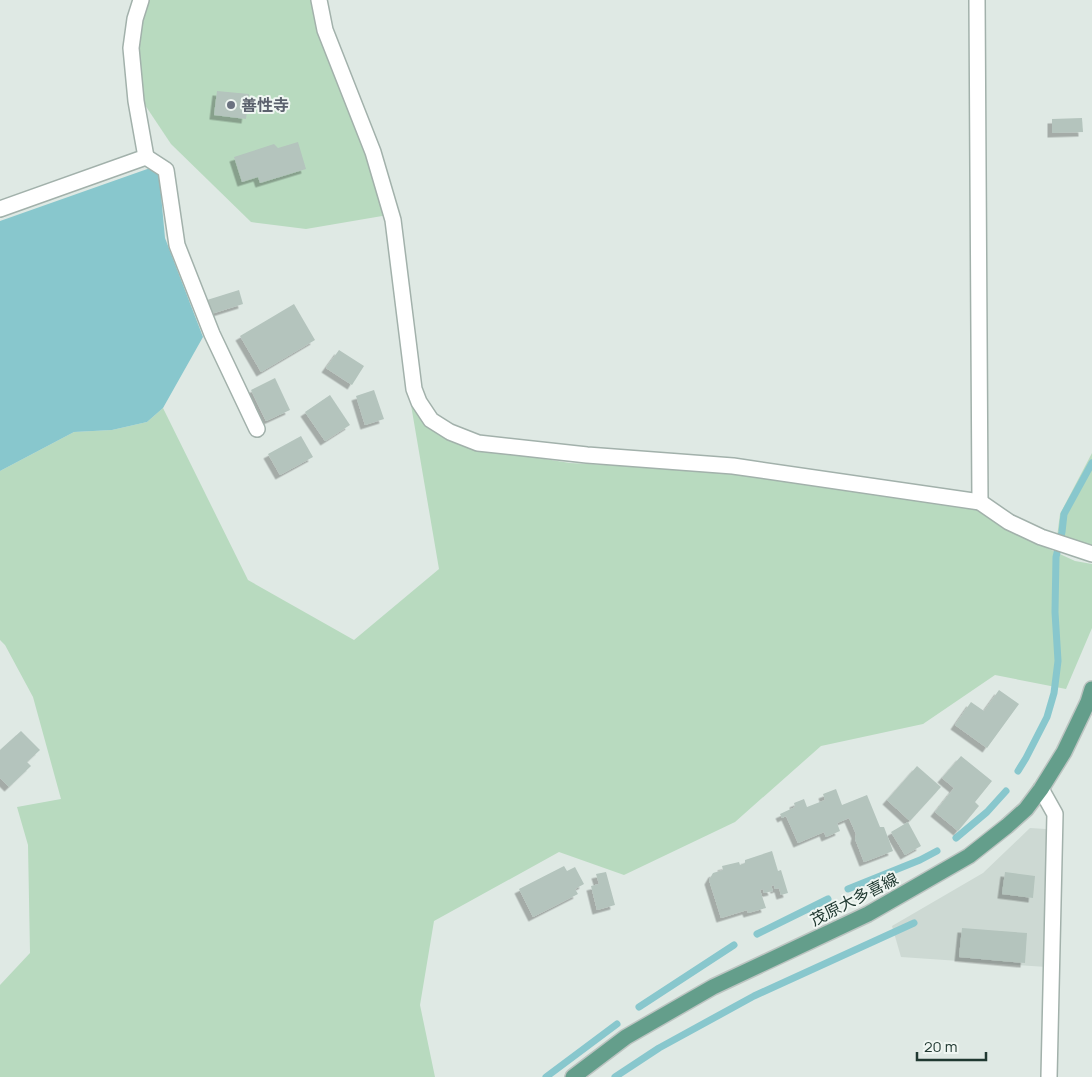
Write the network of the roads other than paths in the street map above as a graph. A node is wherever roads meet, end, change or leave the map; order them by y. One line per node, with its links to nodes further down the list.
1 (141, 0): 4 (street)
2 (318, 0): 7 (street)
3 (977, 0): 7 (street)
4 (146, 157): 5 (street); 6 (street)
5 (0, 209)
6 (257, 429)
7 (980, 502): 8 (street)
8 (1090, 554)
9 (1092, 689): 10 (main road, 茂原大多喜線)
10 (1040, 789): 11 (main road, 茂原大多喜線); 12 (street)
11 (573, 1077)
12 (1049, 1077)

